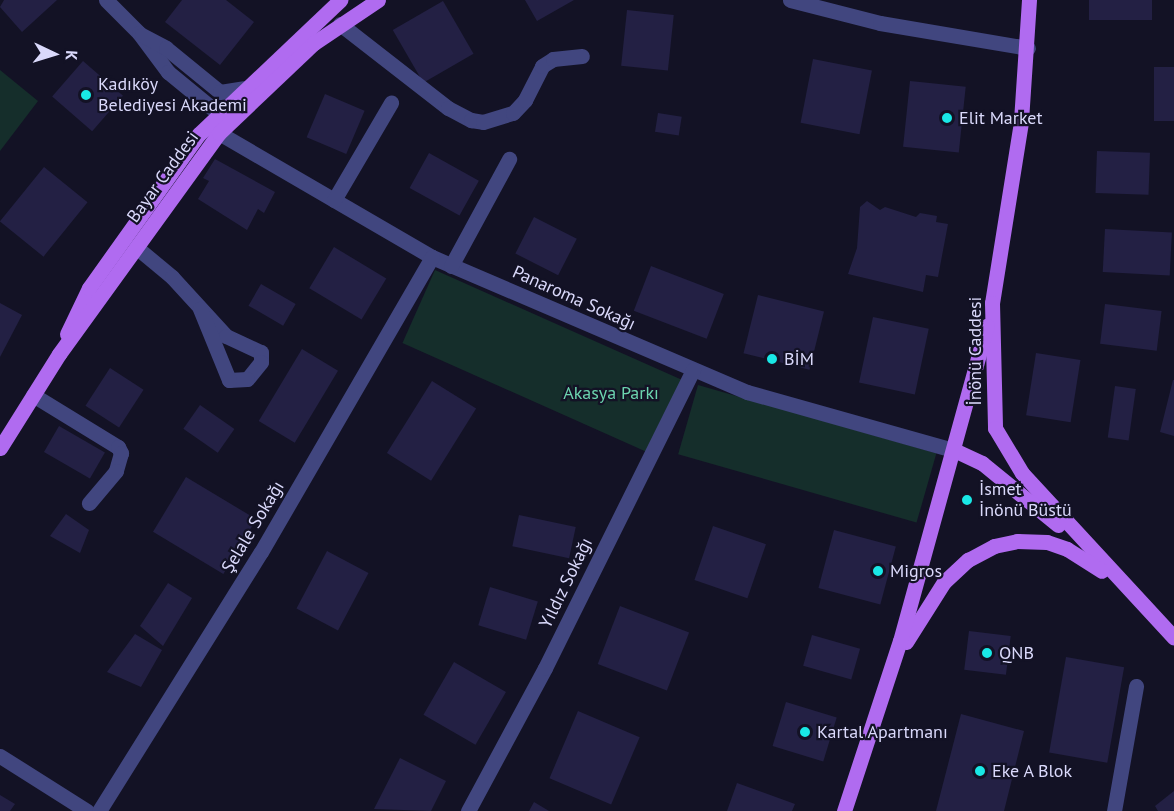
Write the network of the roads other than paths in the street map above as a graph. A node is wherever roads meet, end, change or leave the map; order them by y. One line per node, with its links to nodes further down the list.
1 (106, 0): 7 (street)
2 (340, 0): 10 (main road, Bayar Caddesi)
3 (378, 0): 6 (main road, Bayar Caddesi)
4 (790, 0): 8 (street)
5 (1029, 0): 8 (main road, İnönü Caddesi)
6 (340, 24): 9 (street); 13 (main road, Bayar Caddesi)
7 (139, 33): 10 (street); 12 (street)
8 (1028, 48): 19 (main road, İnönü Caddesi)
9 (582, 56)
10 (244, 88): 12 (main road, Bayar Caddesi)
11 (391, 103): 15 (street)
12 (218, 114): 13 (street); 21 (main road, Bayar Caddesi)
13 (219, 133): 15 (street, Panaroma Sokağı); 16 (main road, Bayar Caddesi)
14 (510, 159): 18 (street)
15 (334, 200): 17 (street, Panaroma Sokağı)
16 (136, 247): 20 (street); 21 (main road, Bayar Caddesi)
17 (432, 257): 18 (street, Panaroma Sokağı); 34 (street, Şelale Sokağı)
18 (451, 266): 22 (street, Panaroma Sokağı)
19 (992, 303): 25 (main road); 27 (main road, İnönü Caddesi)
20 (200, 309): 20 (street)
21 (59, 354): 23 (main road, Bayar Caddesi)
22 (693, 370): 25 (street, Panaroma Sokağı); 35 (street, Yıldız Sokağı)
23 (33, 395): 24 (main road, Bayar Caddesi); 26 (street)
24 (3, 439)
25 (954, 450): 27 (main road); 30 (main road)
26 (89, 503)
27 (1099, 559): 28 (main road, İnönü Caddesi)
28 (1129, 591): 29 (main road, İnönü Caddesi); 30 (main road)
29 (1174, 638)
30 (890, 674): 36 (main road)
31 (1136, 686): 37 (street)
32 (0, 756): 33 (street)
33 (87, 811)
34 (99, 811)
35 (468, 811)
36 (844, 811)
37 (1114, 811)

